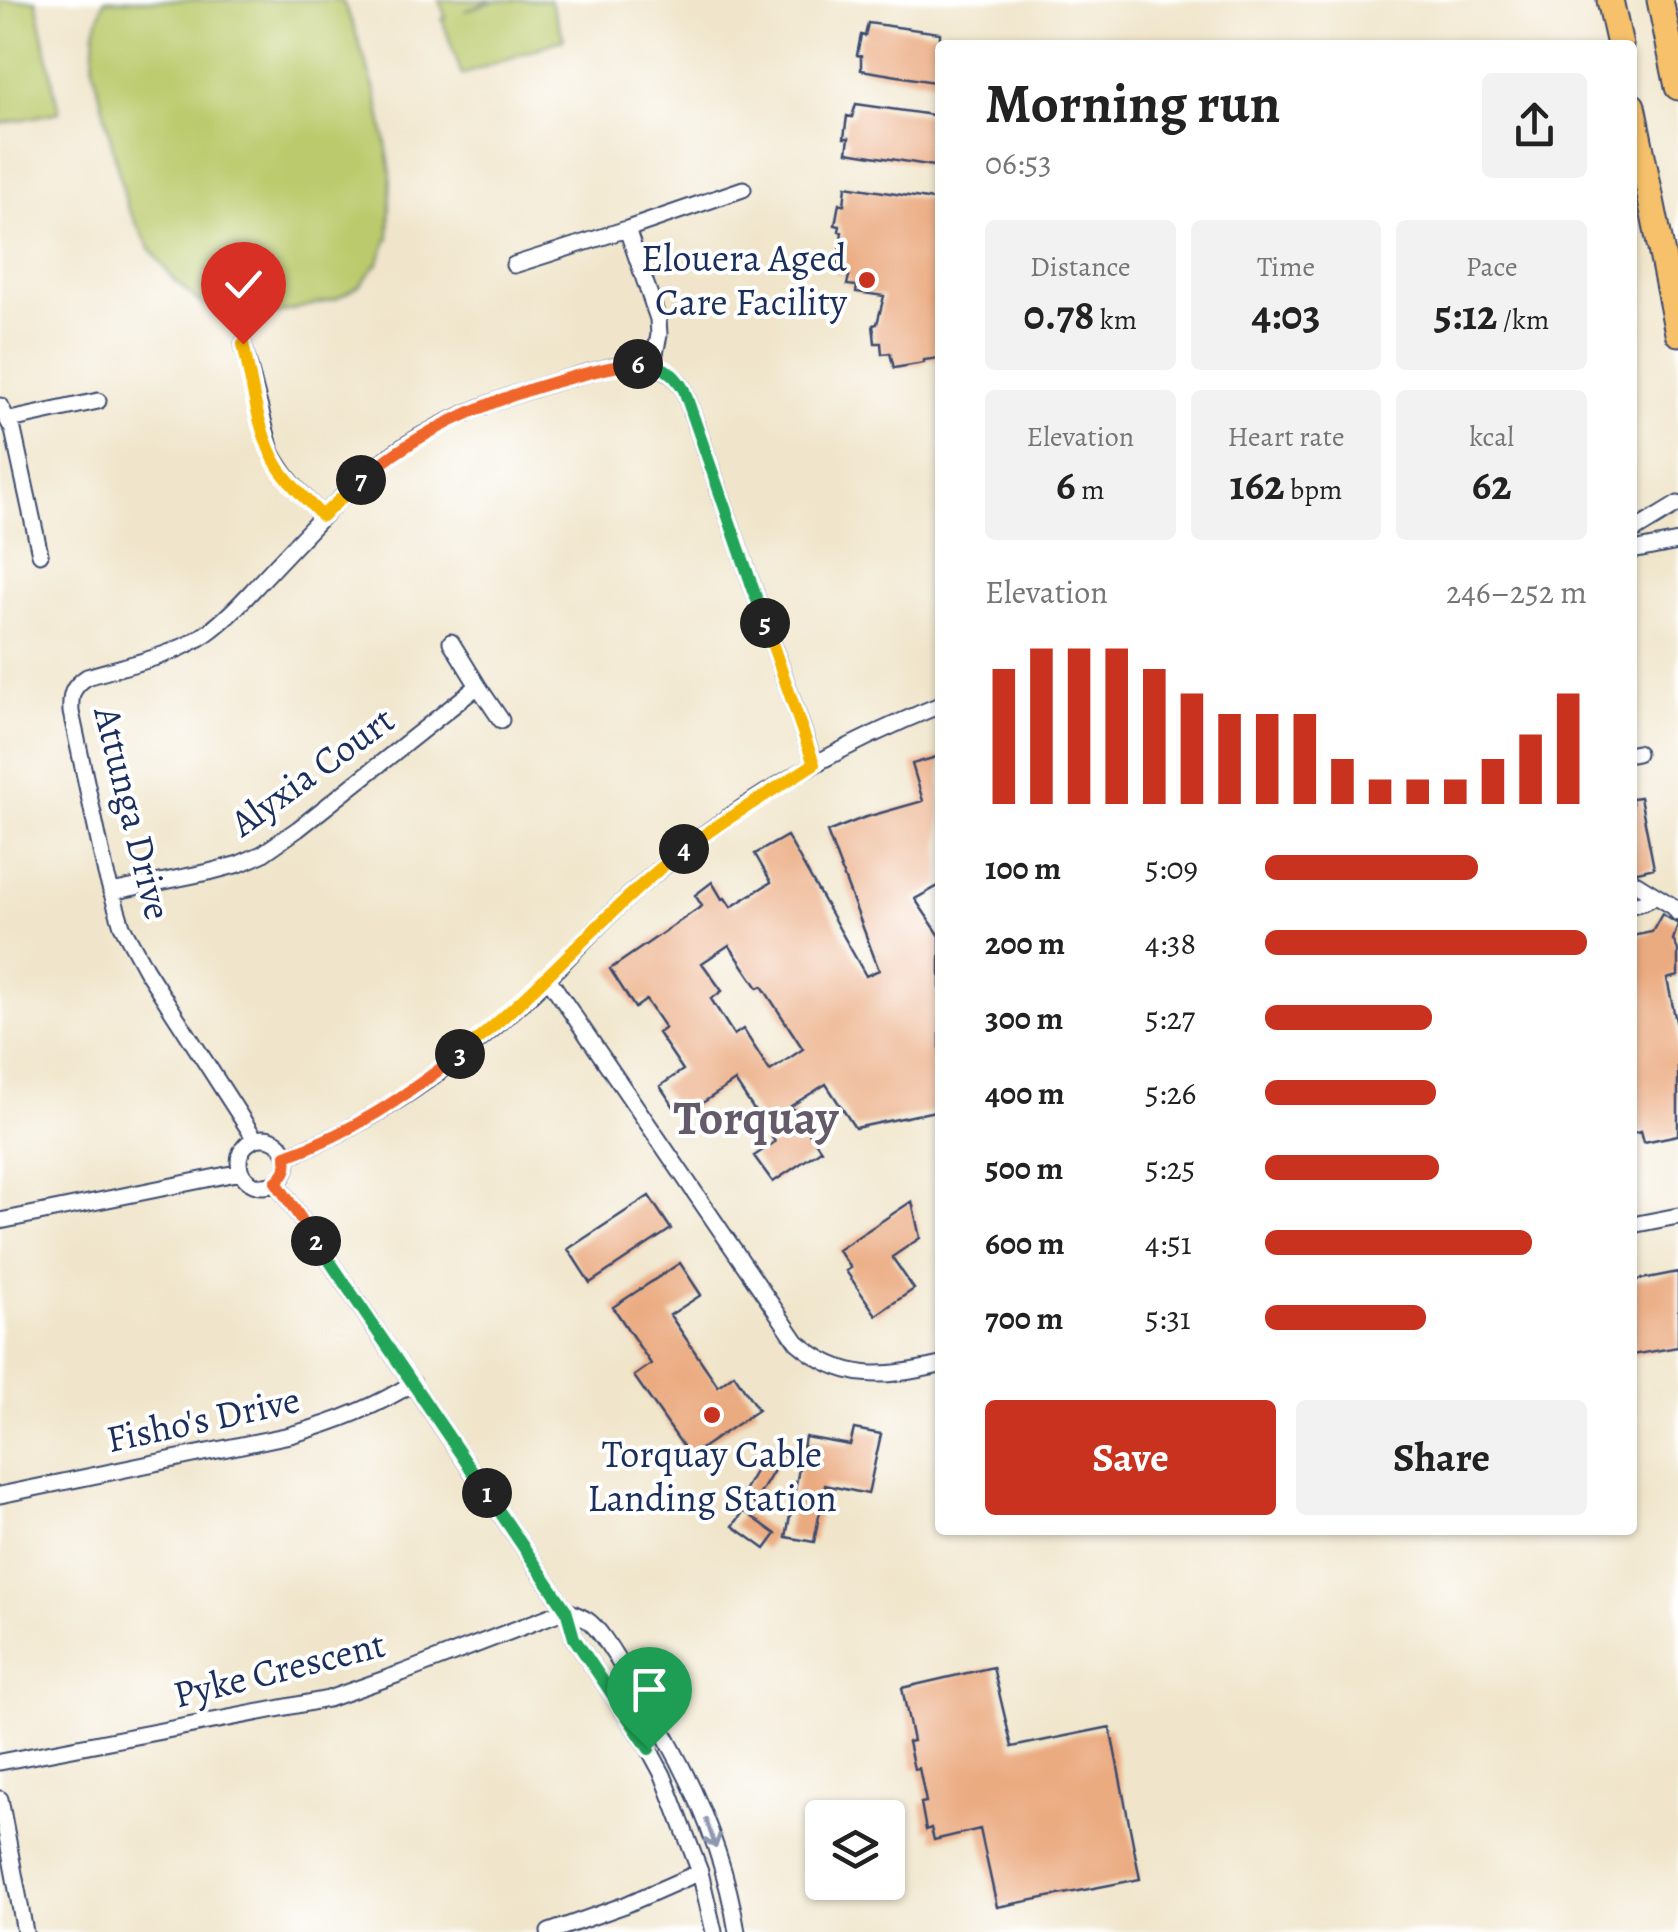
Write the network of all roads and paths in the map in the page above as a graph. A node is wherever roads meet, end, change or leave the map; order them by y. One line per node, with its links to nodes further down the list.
1 (1610, 0): 3 (main road)
2 (1660, 0): 4 (main road)
3 (1619, 40)
4 (1678, 87)
5 (1637, 131): 9 (main road)
6 (742, 190): 7 (street)
7 (628, 229): 8 (street); 11 (street)
8 (514, 265)
9 (1678, 333)
10 (243, 344): 15 (street)
11 (653, 364): 15 (street, Attunga Drive); 24 (street)
12 (98, 401): 13 (street)
13 (5, 413): 19 (street)
14 (1678, 504): 16 (street)
15 (322, 516): 26 (street, Attunga Drive)
16 (1637, 529)
17 (1678, 542): 18 (street)
18 (1637, 550)
19 (40, 554)
20 (451, 642): 21 (street)
21 (478, 686): 23 (street); 26 (street, Alyxia Court)
22 (935, 707): 24 (street)
23 (501, 720)
24 (814, 764): 30 (street)
25 (1637, 884): 27 (street)
26 (111, 892): 31 (street, Attunga Drive)
27 (1656, 896): 28 (street); 29 (street)
28 (1637, 904)
29 (1678, 913)
30 (548, 978): 32 (street); 38 (street)
31 (255, 1139): 32 (street); 33 (street)
32 (286, 1156): 34 (street)
33 (241, 1172): 34 (street); 36 (street)
34 (276, 1182): 39 (street)
35 (1678, 1216): 37 (street)
36 (0, 1222)
37 (1637, 1224)
38 (935, 1367)
39 (413, 1383): 40 (street, Fisho's Drive); 41 (street)
40 (0, 1495)
41 (566, 1610): 42 (street, Pyke Crescent); 44 (street); 48 (street, one-way to 48)
42 (0, 1762)
43 (0, 1799): 45 (street)
44 (700, 1872): 46 (street); 47 (street)
45 (25, 1932)
46 (549, 1932)
47 (714, 1932)
48 (737, 1932)

